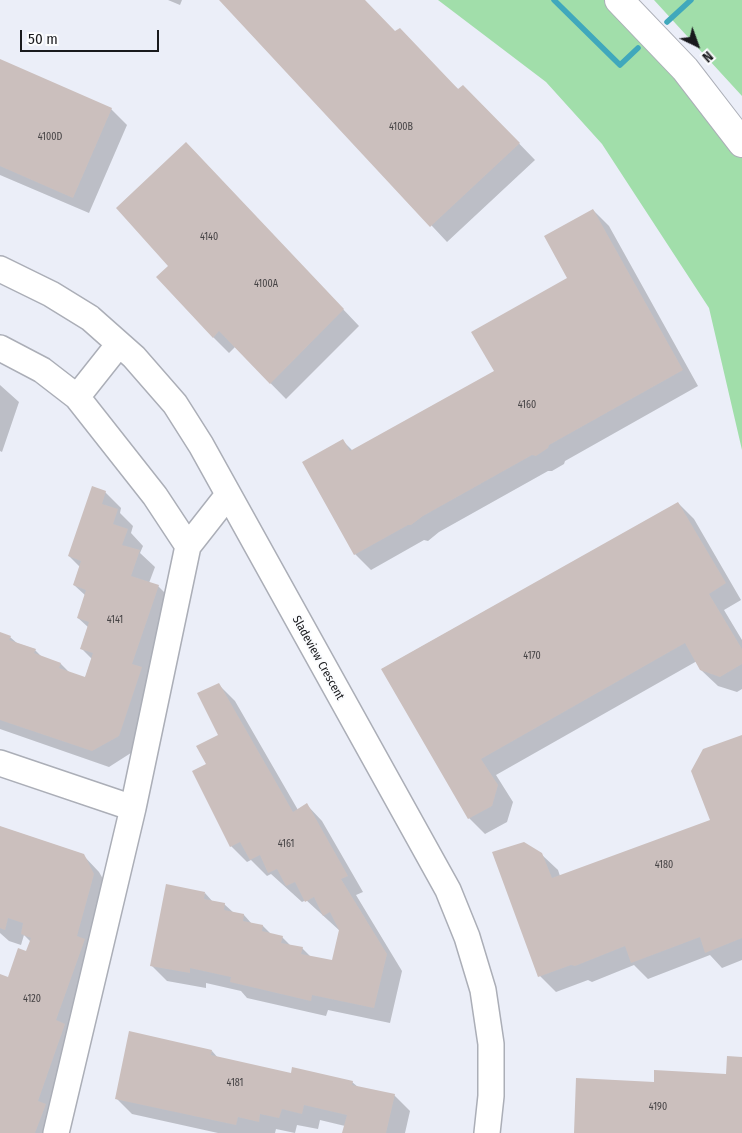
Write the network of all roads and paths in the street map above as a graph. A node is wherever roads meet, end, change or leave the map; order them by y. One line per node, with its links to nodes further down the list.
1 (619, 0): 2 (highway)
2 (742, 143)
3 (0, 269): 4 (street, Sladeview Crescent)
4 (119, 344): 6 (street); 7 (street, Sladeview Crescent)
5 (0, 348): 6 (street)
6 (77, 397): 8 (street)
7 (228, 495): 8 (street); 12 (street, Sladeview Crescent)
8 (188, 546): 10 (street)
9 (0, 762): 10 (street)
10 (133, 808): 11 (street)
11 (56, 1133)
12 (488, 1133)

